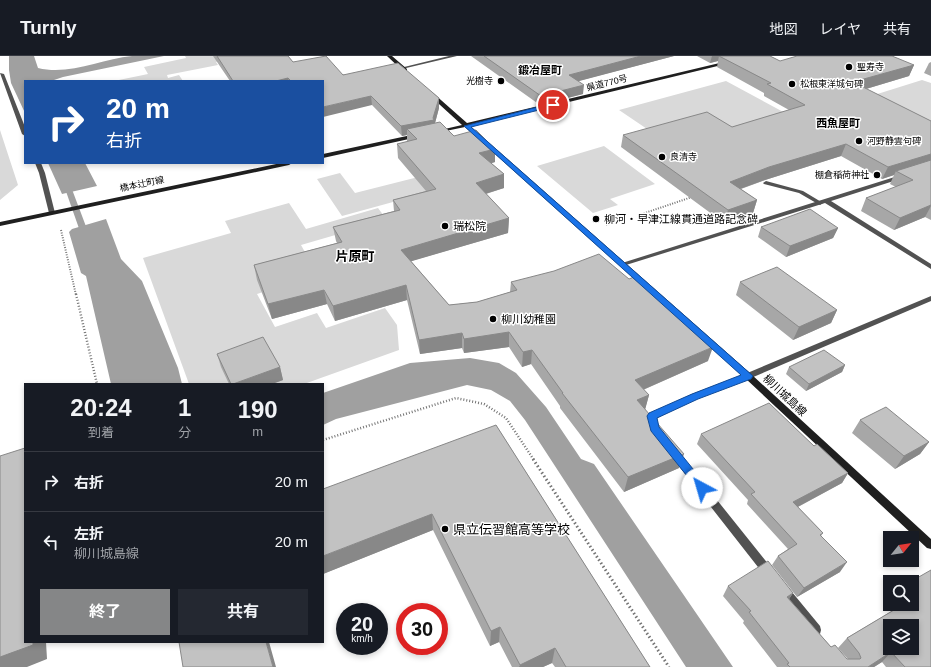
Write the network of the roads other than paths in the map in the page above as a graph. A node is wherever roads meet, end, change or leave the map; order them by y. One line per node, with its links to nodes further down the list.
1 (389, 56): 4 (main road)
2 (456, 56): 4 (street)
3 (736, 60): 8 (main road, 県道770号)
4 (402, 68): 5 (main road)
5 (408, 73)
6 (0, 74): 9 (street)
7 (425, 88): 8 (main road, 柳川城島線)
8 (467, 126): 10 (main road); 20 (main road, 柳川城島線)
9 (24, 131)
10 (429, 134)
11 (422, 135): 12 (main road)
12 (324, 156)
13 (38, 164): 18 (street)
14 (283, 164): 18 (main road, 橋本辻町線)
15 (909, 174): 17 (street)
16 (766, 183): 17 (street)
17 (823, 202): 20 (street); 21 (street)
18 (52, 213): 19 (main road, 橋本辻町線)
19 (0, 224)
20 (624, 264): 23 (main road, 柳川城島線)
21 (931, 267)
22 (931, 298): 23 (street)
23 (748, 376): 24 (street); 26 (main road, 柳川城島線)
24 (660, 435)
25 (669, 447): 27 (street)
26 (931, 545)
27 (820, 636)

